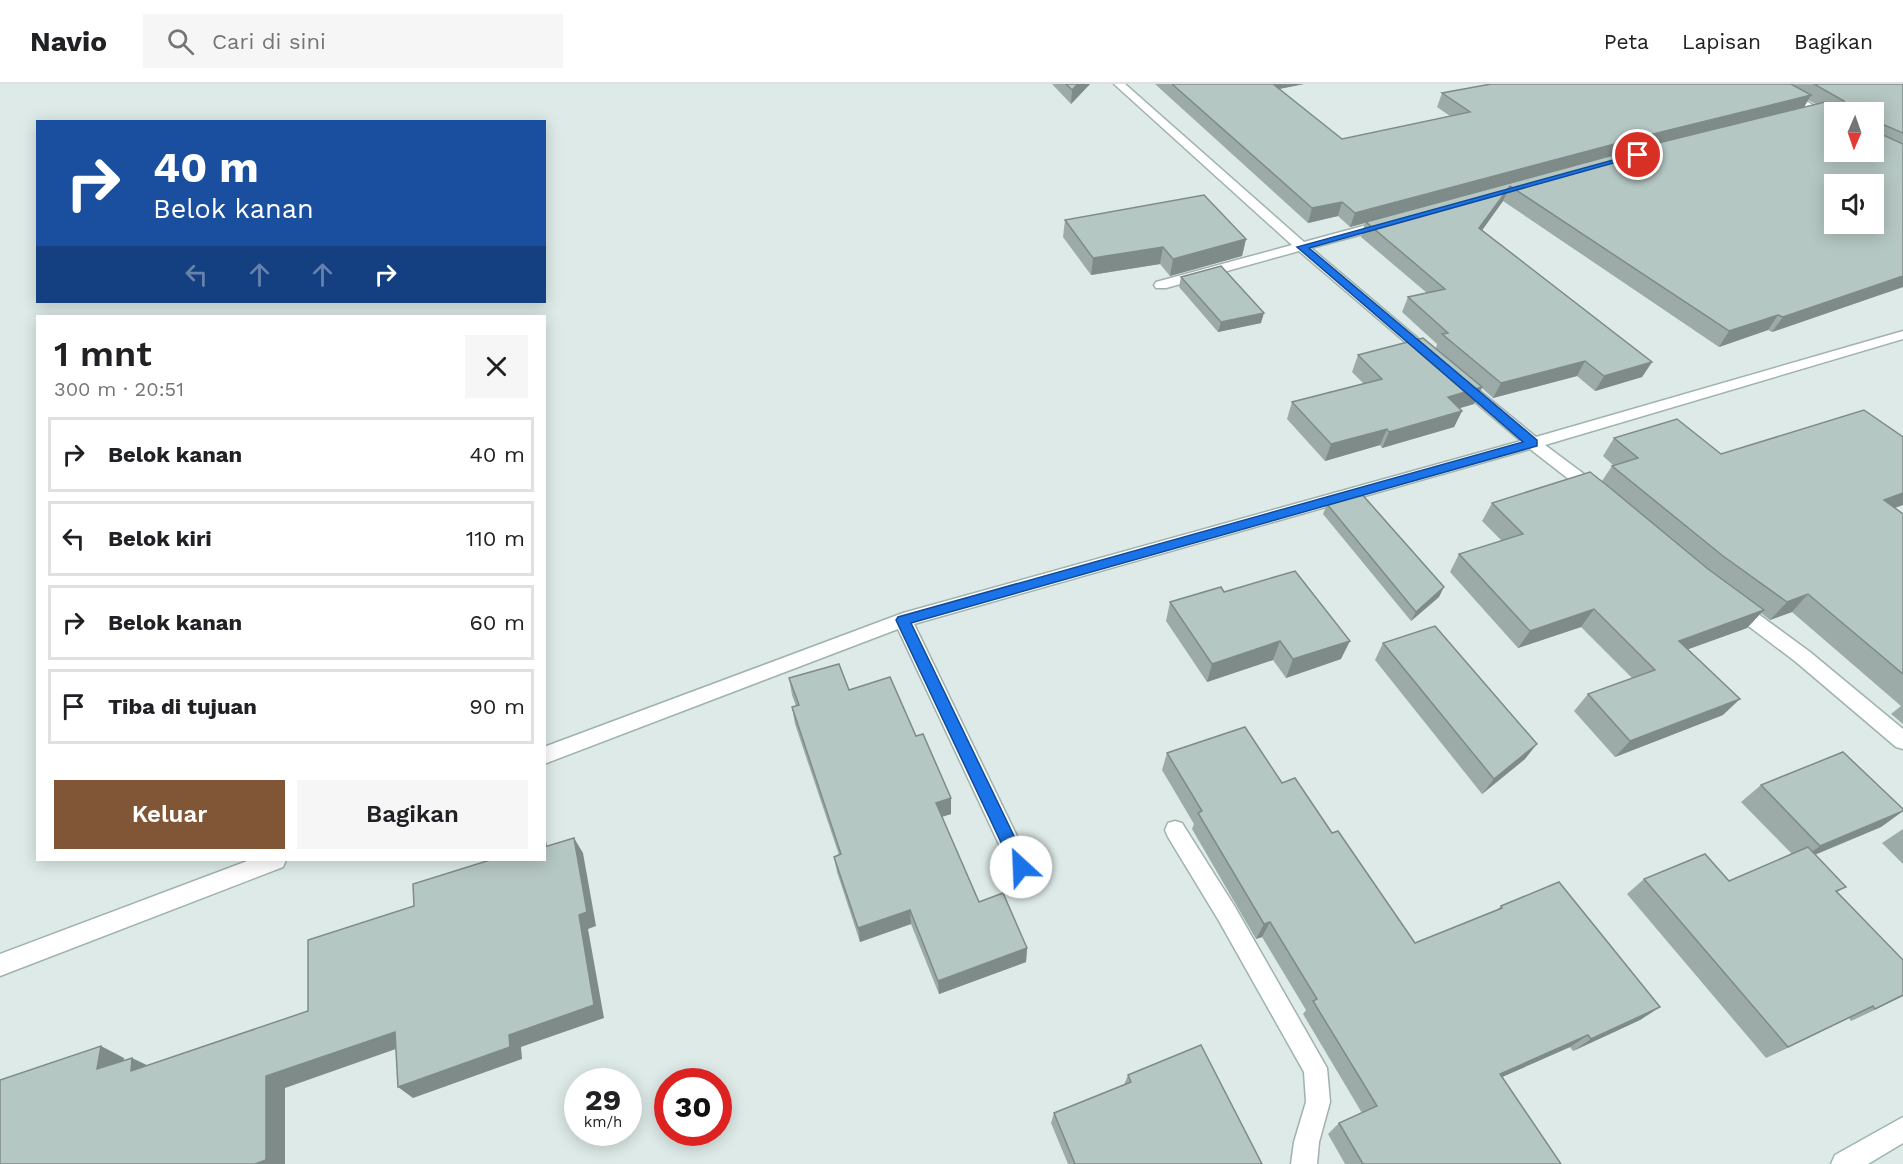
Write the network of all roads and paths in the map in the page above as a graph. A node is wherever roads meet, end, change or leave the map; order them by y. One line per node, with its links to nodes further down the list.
1 (1119, 84): 7 (street)
2 (1768, 84): 3 (street)
3 (1816, 111): 4 (street); 5 (street)
4 (1824, 115)
5 (1794, 116)
6 (1396, 221): 7 (street)
7 (1302, 247): 8 (street); 10 (street)
8 (1161, 285)
9 (1903, 335): 12 (street)
10 (1435, 360)
11 (1453, 375): 12 (street)
12 (1533, 443): 13 (street); 15 (street)
13 (1605, 499)
14 (1718, 593): 16 (street)
15 (903, 620): 17 (street); 20 (street)
16 (1903, 741)
17 (546, 755)
18 (1174, 830): 23 (street)
19 (272, 861): 21 (street)
20 (1021, 867)
21 (0, 965)
22 (1903, 1129): 24 (street)
23 (1304, 1164)
24 (1844, 1164)

